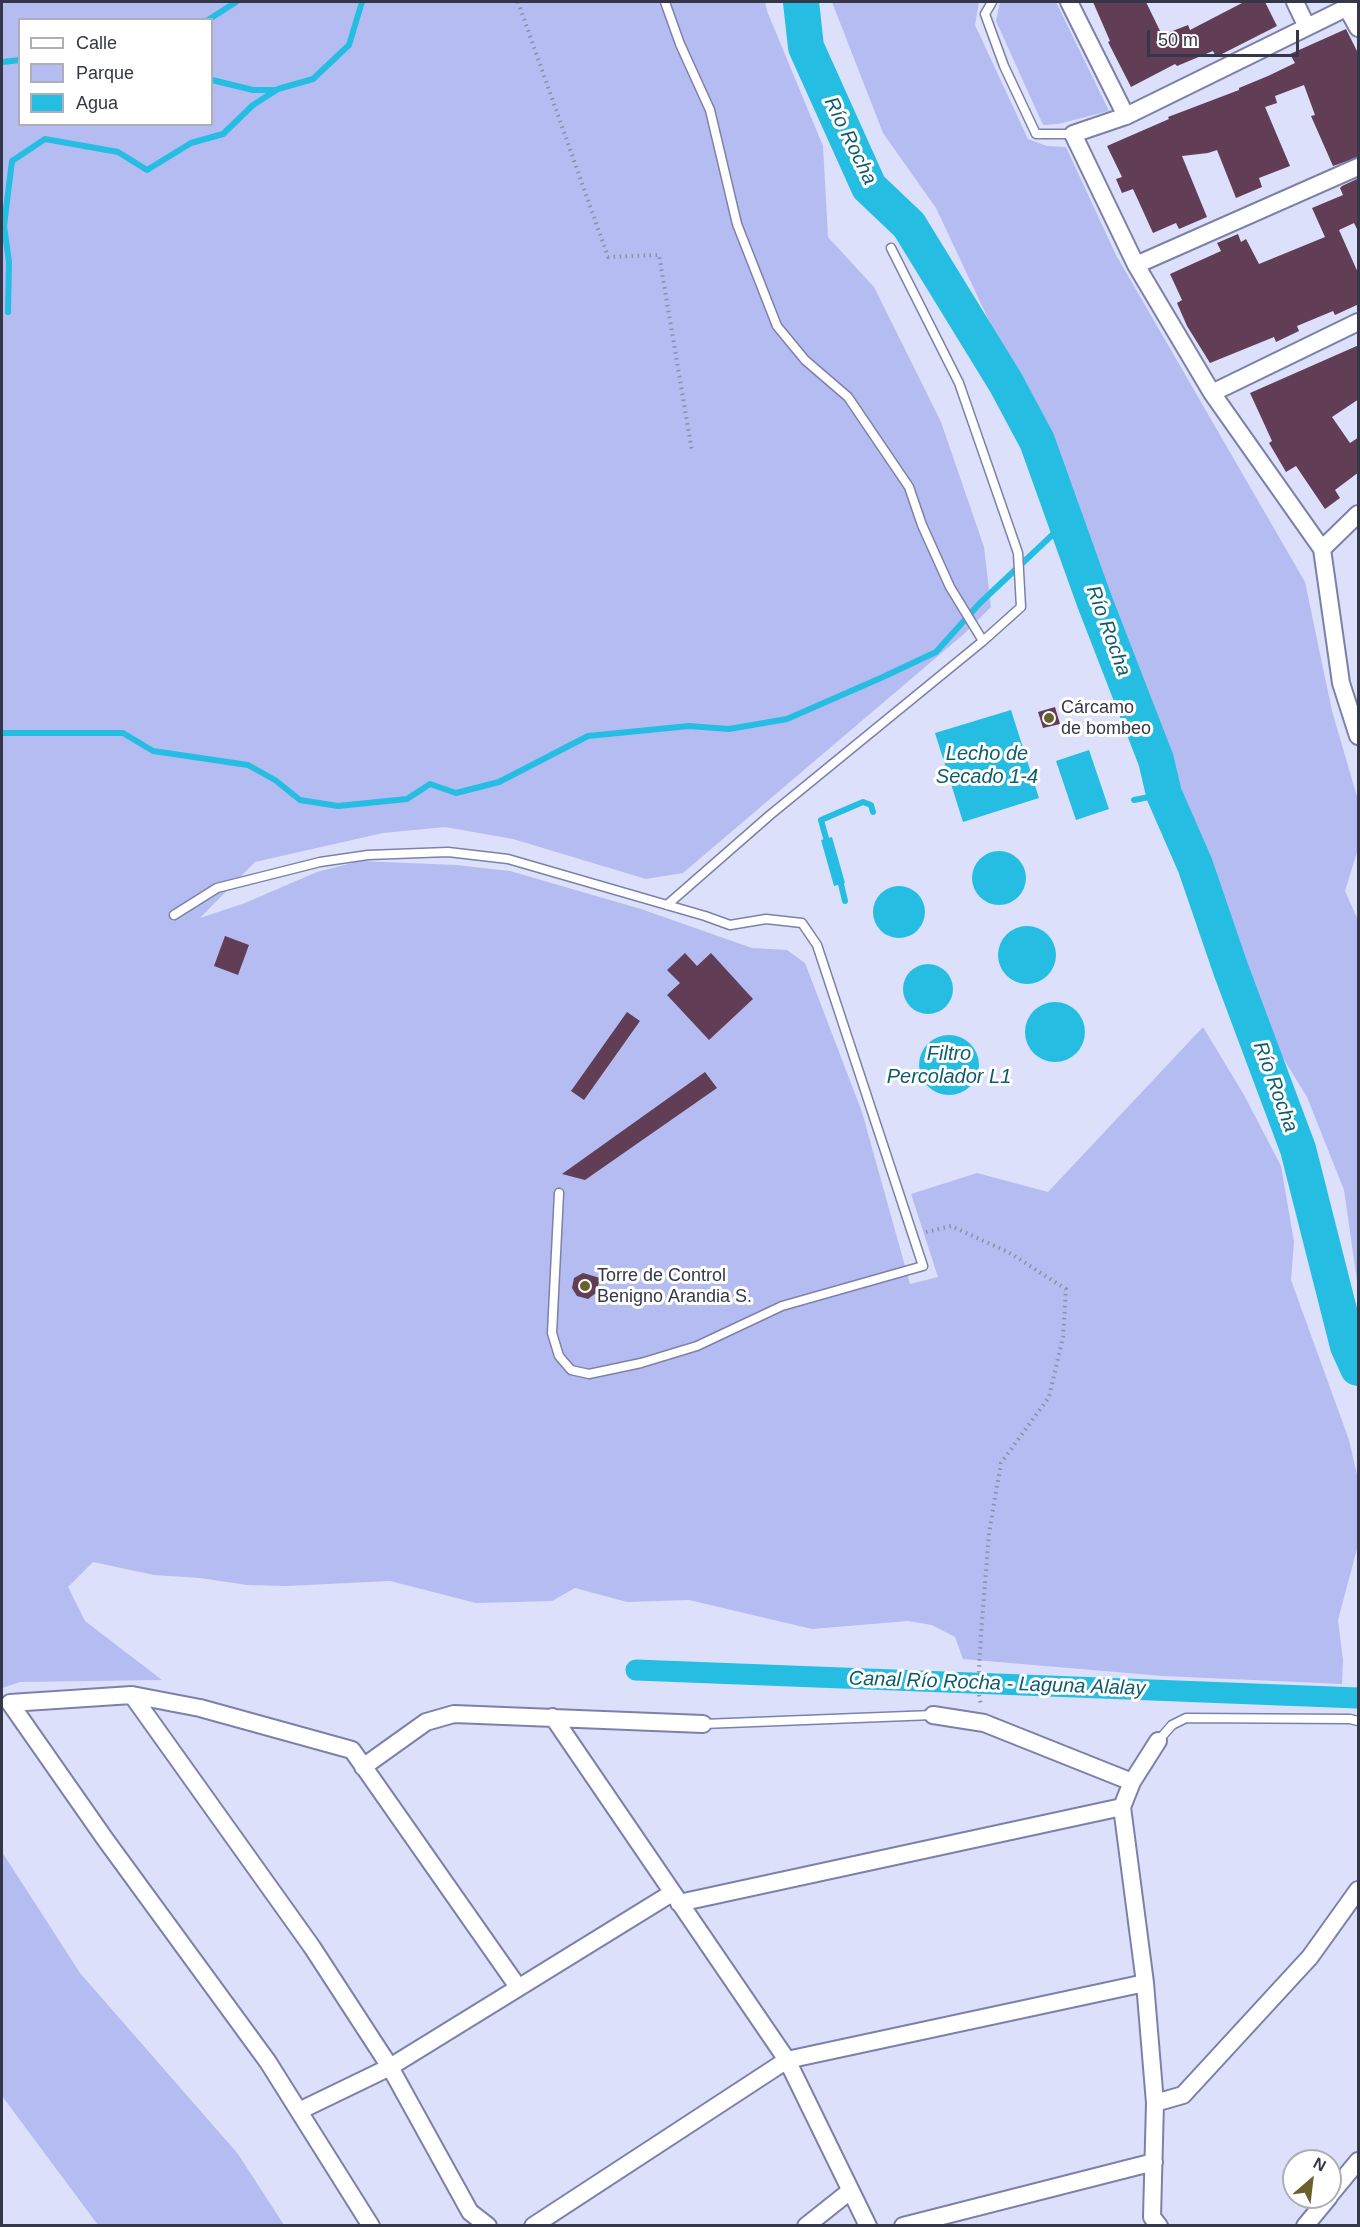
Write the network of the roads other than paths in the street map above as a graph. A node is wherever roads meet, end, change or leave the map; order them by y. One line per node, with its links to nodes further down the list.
1 (665, 2): 17 (lane)
2 (992, 2): 9 (lane)
3 (1069, 2): 8 (street)
4 (1295, 2): 6 (street)
5 (1352, 4): 6 (street); 7 (street)
6 (1307, 27): 8 (street)
7 (1359, 28)
8 (1126, 116): 9 (street)
9 (1073, 134): 12 (street)
10 (1359, 167): 12 (street)
11 (891, 248): 17 (lane)
12 (1136, 266): 14 (street)
13 (1359, 322): 14 (street)
14 (1212, 393): 16 (street)
15 (1359, 514): 16 (street)
16 (1322, 549): 18 (street)
17 (982, 641): 19 (lane)
18 (1359, 736)
19 (668, 905): 20 (lane); 21 (lane)
20 (174, 915)
21 (559, 1193)
22 (132, 1695): 23 (street); 29 (street); 37 (street)
23 (6, 1705): 39 (street)
24 (933, 1715): 27 (lane); 30 (street)
25 (553, 1717): 27 (street); 29 (street); 33 (street)
26 (1359, 1721): 28 (lane)
27 (703, 1724)
28 (1158, 1741): 30 (street)
29 (363, 1767): 35 (street)
30 (1132, 1782): 31 (street)
31 (1122, 1807): 33 (street); 34 (street)
32 (1359, 1890): 38 (street)
33 (676, 1898): 35 (street); 36 (street)
34 (1144, 1983): 36 (street); 38 (street)
35 (518, 1987): 37 (street)
36 (787, 2060): 43 (street); 47 (street)
37 (390, 2067): 39 (street); 46 (street)
38 (1155, 2103): 41 (street)
39 (299, 2111): 45 (street)
40 (1359, 2161): 42 (street)
41 (1154, 2162): 50 (street); 51 (street)
42 (1342, 2181)
43 (850, 2191): 48 (street); 49 (street)
44 (1319, 2209): 52 (street)
45 (371, 2226)
46 (488, 2226)
47 (533, 2226)
48 (806, 2226)
49 (868, 2226)
50 (903, 2226)
51 (1159, 2226)
52 (1305, 2226)

